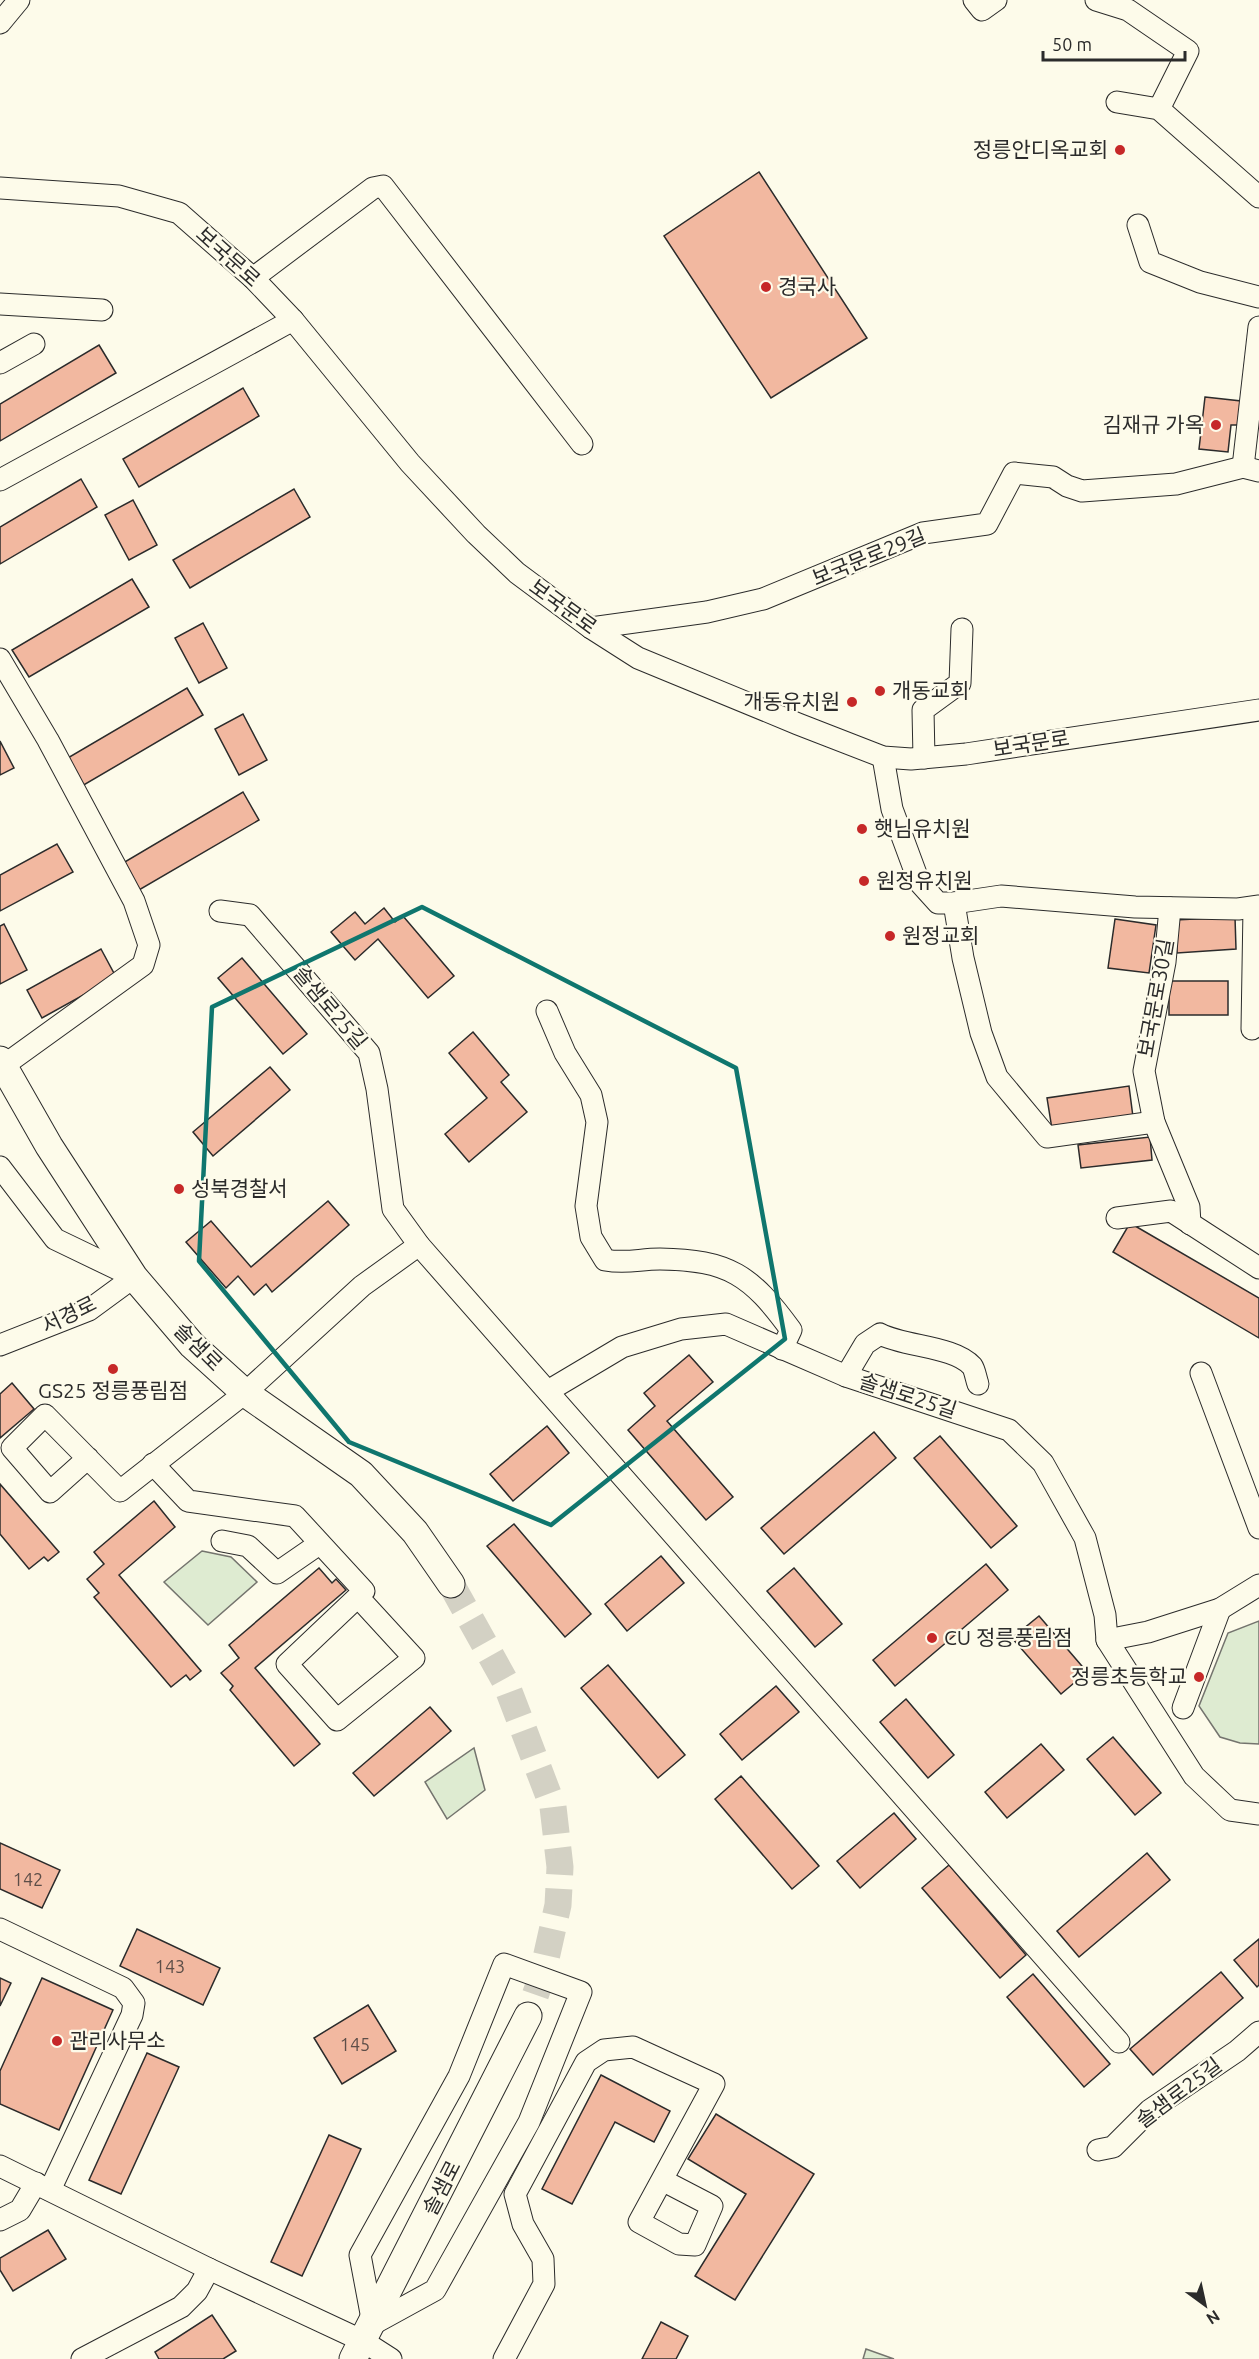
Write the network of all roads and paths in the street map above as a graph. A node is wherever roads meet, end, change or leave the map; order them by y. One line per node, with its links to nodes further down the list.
1 (19, 0): 3 (street)
2 (1096, 0): 5 (street)
3 (0, 23)
4 (1117, 102): 5 (street)
5 (1159, 109): 7 (street)
6 (0, 188): 9 (street, 보국문로)
7 (1259, 197)
8 (1138, 225): 10 (street)
9 (253, 278): 13 (street, 보국문로); 17 (street)
10 (1259, 297)
11 (0, 304): 12 (street)
12 (102, 310)
13 (293, 320): 19 (street); 20 (street, 보국문로)
14 (1259, 327): 18 (street)
15 (34, 344): 16 (street)
16 (0, 363)
17 (582, 444)
18 (1251, 470): 20 (street, 보국문로29길)
19 (0, 480)
20 (591, 628): 24 (street, 보국문로)
21 (962, 629): 25 (street)
22 (0, 659): 32 (street)
23 (1259, 710): 25 (street, 보국문로)
24 (883, 757): 25 (street, 보국문로); 26 (street)
25 (924, 758)
26 (954, 903): 28 (street, 보국문로30길); 33 (street)
27 (1256, 907): 28 (street, 보국문로30길); 31 (street)
28 (1170, 908): 33 (street, 보국문로30길)
29 (220, 911): 37 (street, 솔샘로25길)
30 (547, 1011): 41 (street)
31 (1252, 1029)
32 (2, 1063): 39 (main road, 솔샘로)
33 (1154, 1122): 36 (street, 보국문로30길)
34 (0, 1167): 39 (street)
35 (1117, 1218): 36 (street)
36 (1190, 1224): 38 (street)
37 (419, 1245): 45 (street, 솔샘로25길); 46 (street)
38 (1259, 1268)
39 (134, 1277): 40 (street, 서경로); 46 (main road, 솔샘로)
40 (0, 1345)
41 (782, 1349): 43 (street, 솔샘로25길); 45 (street, 솔샘로25길)
42 (1202, 1373): 49 (street)
43 (846, 1376): 44 (street); 56 (street, 솔샘로25길)
44 (978, 1384)
45 (548, 1391): 62 (street)
46 (245, 1393): 48 (street); 52 (main road, 솔샘로)
47 (88, 1458): 48 (street)
48 (153, 1464): 51 (street)
49 (1259, 1528)
50 (222, 1541): 51 (street)
51 (320, 1544): 54 (street)
52 (451, 1584)
53 (1259, 1585): 55 (street)
54 (358, 1597): 54 (street)
55 (1220, 1609): 56 (street); 57 (street)
56 (1107, 1640): 58 (street, 솔샘로25길)
57 (1183, 1708)
58 (1259, 1814)
59 (0, 1929): 66 (street)
60 (528, 2016): 69 (main road, 솔샘로)
61 (1259, 2032): 63 (street, 솔샘로25길)
62 (1119, 2042)
63 (1098, 2150)
64 (0, 2166): 66 (street)
65 (662, 2180): 72 (street)
66 (43, 2186): 67 (street); 68 (street)
67 (0, 2220)
68 (209, 2269): 69 (street); 70 (street)
69 (363, 2341): 69 (street); 71 (street)
70 (82, 2359)
71 (391, 2359)
72 (504, 2359)

